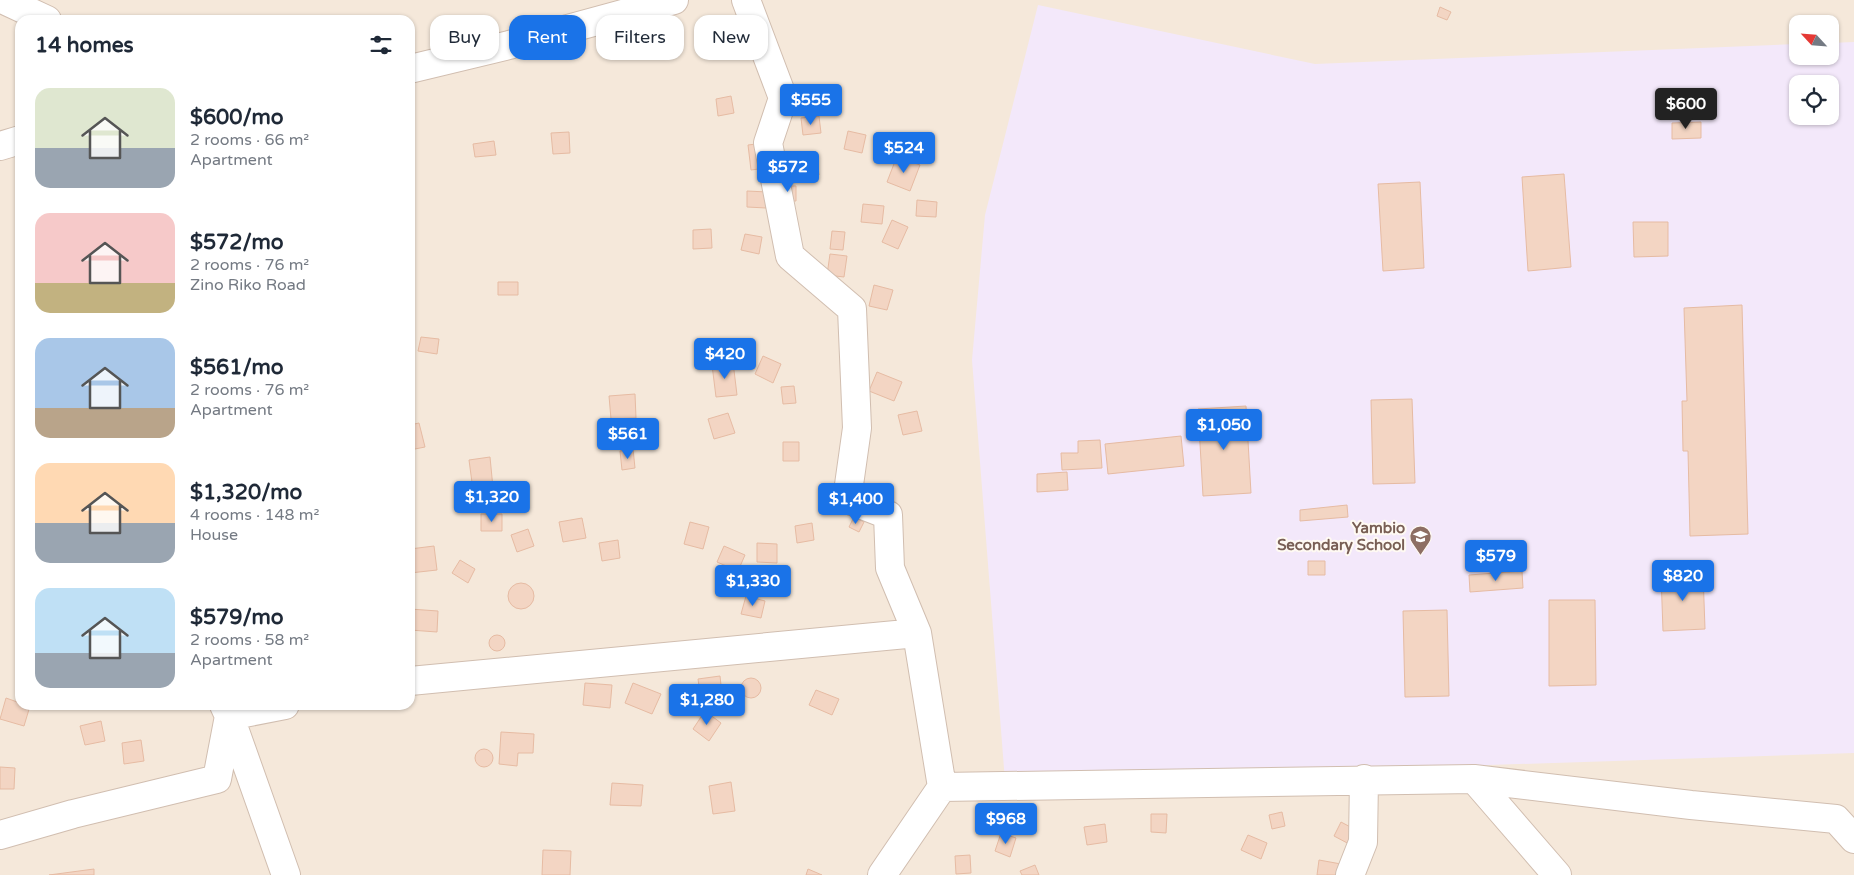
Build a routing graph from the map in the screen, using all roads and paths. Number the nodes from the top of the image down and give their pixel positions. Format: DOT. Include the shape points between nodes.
graph roads {
  1 [pos="4,0"];
  2 [pos="674,0"];
  3 [pos="746,0"];
  4 [pos="36,15"];
  5 [pos="415,68"];
  6 [pos="15,142"];
  7 [pos="0,146"];
  8 [pos="917,632"];
  9 [pos="415,681"];
  10 [pos="227,710"];
  11 [pos="1364,779"];
  12 [pos="1474,779"];
  13 [pos="942,787"];
  14 [pos="0,835"];
  15 [pos="1854,839"];
  16 [pos="286,875"];
  17 [pos="882,875"];
  18 [pos="1350,875"];
  19 [pos="1557,875"];
  1 -- 4 [label="street"];
  2 -- 5 [label="street"];
  3 -- 8 [label="street" via="782,98 768,143 790,256 852,309 857,428 847,499 888,515 890,568"];
  6 -- 7 [label="street"];
  8 -- 9 [label="street"];
  8 -- 13 [label="street"];
  10 -- 14 [label="street" via="217,779"];
  10 -- 16 [label="street"];
  11 -- 12 [label="street"];
  11 -- 13 [label="street"];
  11 -- 18 [label="street" via="1363,842"];
  12 -- 15 [label="street" via="1836,819"];
  12 -- 19 [label="street"];
  13 -- 17 [label="street"];
}
